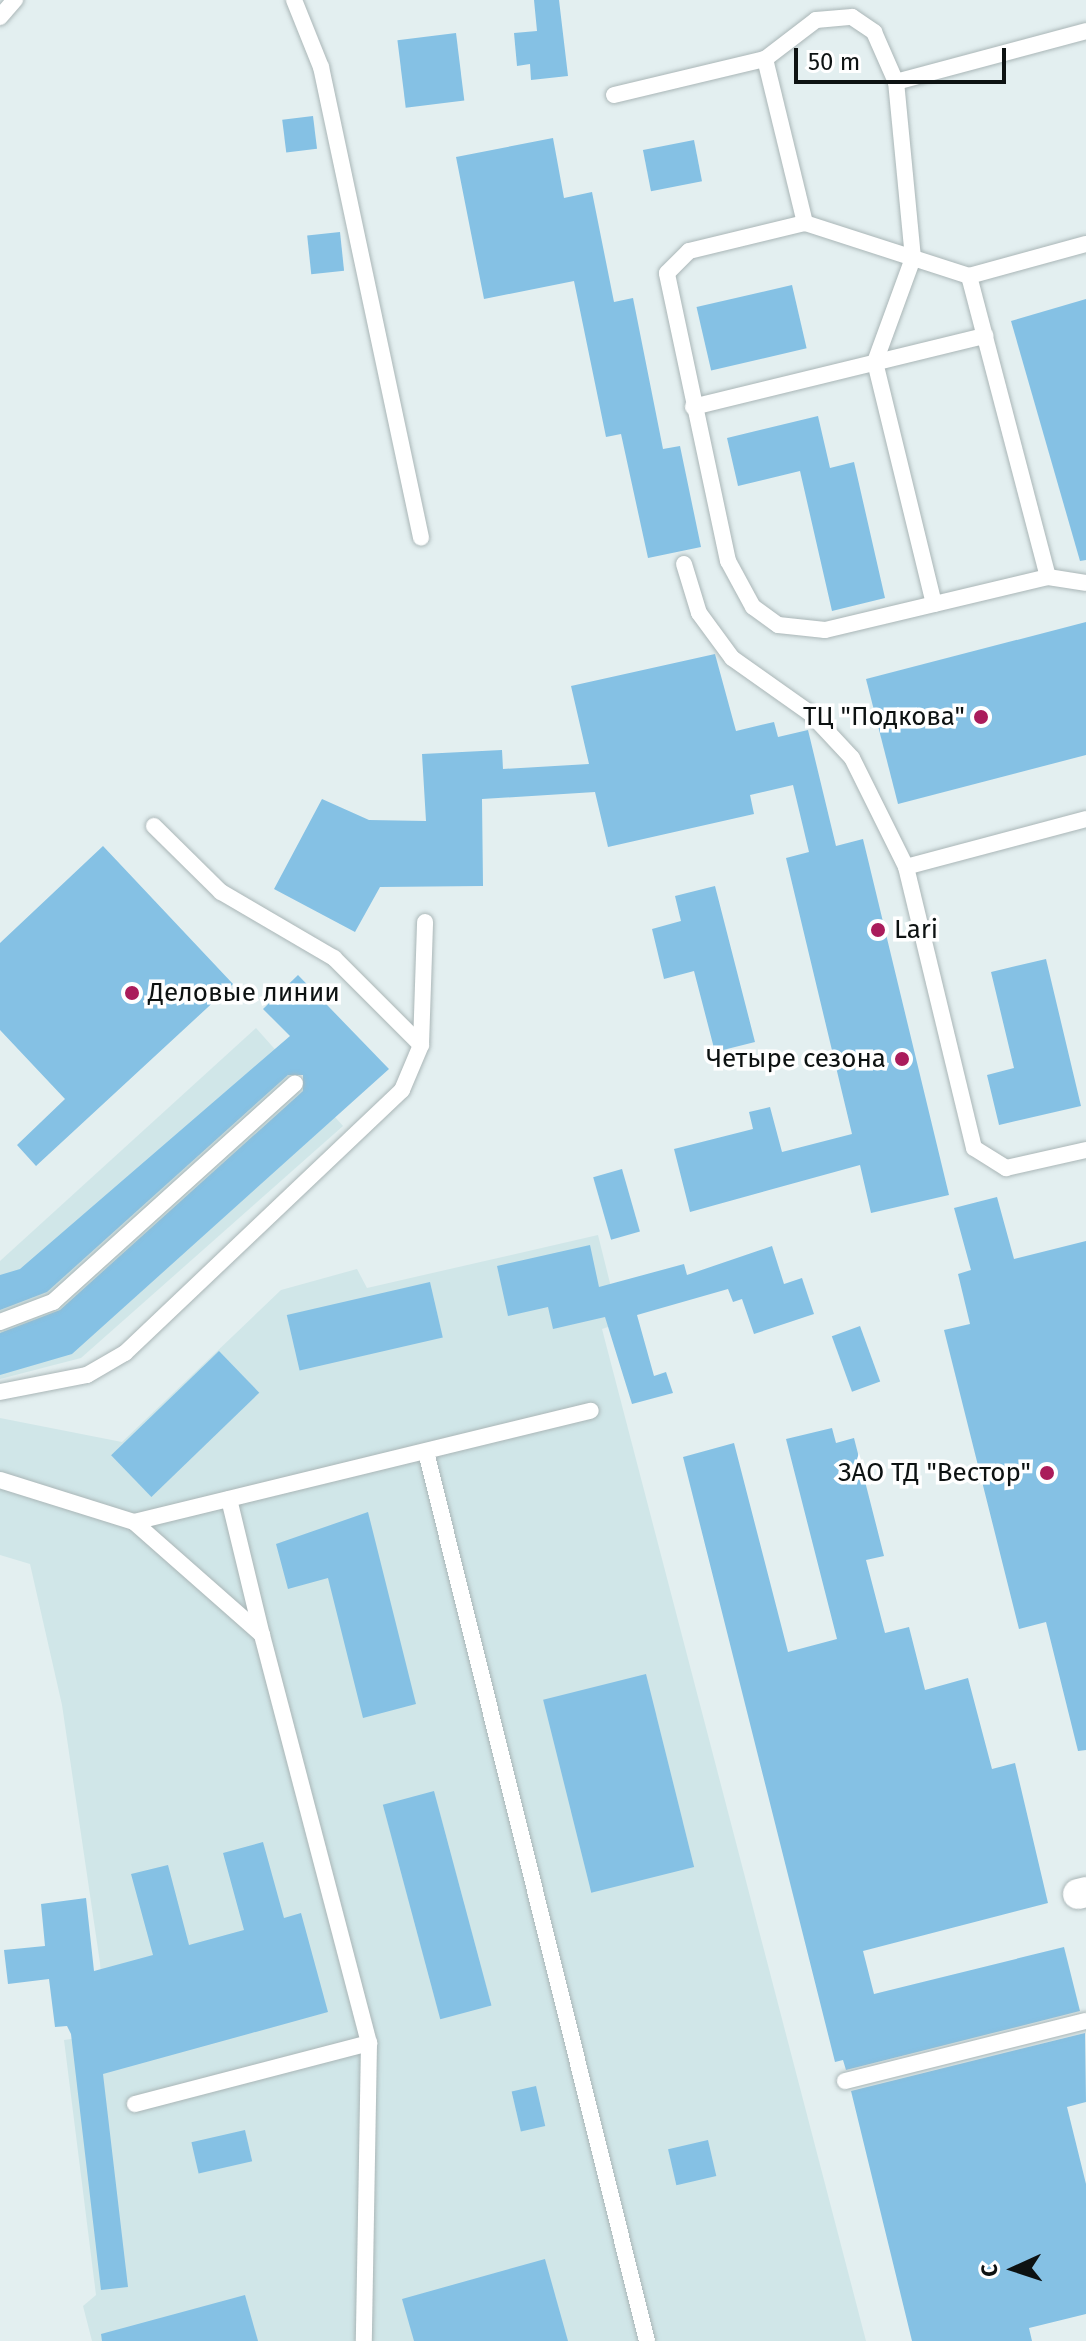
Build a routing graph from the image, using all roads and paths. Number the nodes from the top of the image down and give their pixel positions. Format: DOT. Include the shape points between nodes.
graph roads {
  1 [pos="15,0"];
  2 [pos="294,0"];
  3 [pos="0,17"];
  4 [pos="1086,31"];
  5 [pos="765,59"];
  6 [pos="896,82"];
  7 [pos="614,95"];
  8 [pos="805,223"];
  9 [pos="1086,244"];
  10 [pos="913,258"];
  11 [pos="969,276"];
  12 [pos="985,336"];
  13 [pos="875,362"];
  14 [pos="693,407"];
  15 [pos="421,537"];
  16 [pos="684,564"];
  17 [pos="1048,577"];
  18 [pos="1086,583"];
  19 [pos="934,604"];
  20 [pos="1086,819"];
  21 [pos="154,826"];
  22 [pos="906,867"];
  23 [pos="425,922"];
  24 [pos="421,1045"];
  25 [pos="295,1083"];
  26 [pos="1086,1150"];
  27 [pos="0,1322"];
  28 [pos="0,1392"];
  29 [pos="591,1411"];
  30 [pos="426,1452"];
  31 [pos="0,1480"];
  32 [pos="229,1499"];
  33 [pos="134,1522"];
  34 [pos="262,1635"];
  35 [pos="1086,2021"];
  36 [pos="369,2043"];
  37 [pos="845,2081"];
  38 [pos="135,2104"];
  39 [pos="364,2341"];
  40 [pos="647,2341"];
  1 -- 3 [label="lane"];
  2 -- 15 [label="lane" via="321,67"];
  4 -- 6 [label="lane"];
  5 -- 6 [label="lane" via="816,20 852,17 874,32"];
  5 -- 7 [label="lane"];
  5 -- 8 [label="lane"];
  6 -- 10 [label="lane"];
  8 -- 10 [label="lane"];
  8 -- 14 [label="lane" via="676,258 667,289"];
  9 -- 11 [label="lane"];
  10 -- 11 [label="lane"];
  10 -- 13 [label="lane"];
  11 -- 12 [label="lane"];
  12 -- 13 [label="lane"];
  12 -- 17 [label="lane"];
  13 -- 14 [label="lane"];
  13 -- 19 [label="lane"];
  14 -- 19 [label="lane" via="728,561 753,607 801,632"];
  16 -- 22 [label="lane" via="699,613 732,658 811,714 852,758"];
  17 -- 18 [label="lane"];
  17 -- 19 [label="lane"];
  20 -- 22 [label="lane"];
  21 -- 24 [label="lane" via="221,892 334,958"];
  22 -- 26 [label="lane" via="974,1148 1006,1168"];
  23 -- 24 [label="lane"];
  24 -- 28 [label="lane" via="402,1090 351,1145 125,1353 87,1375"];
  25 -- 27 [label="lane" via="53,1302"];
  29 -- 30 [label="lane"];
  30 -- 32 [label="lane"];
  30 -- 40 [label="lane"];
  31 -- 33 [label="lane"];
  32 -- 33 [label="lane"];
  32 -- 34 [label="lane"];
  33 -- 34 [label="lane"];
  34 -- 36 [label="lane"];
  35 -- 37 [label="lane"];
  36 -- 38 [label="lane"];
  36 -- 39 [label="lane"];
}
